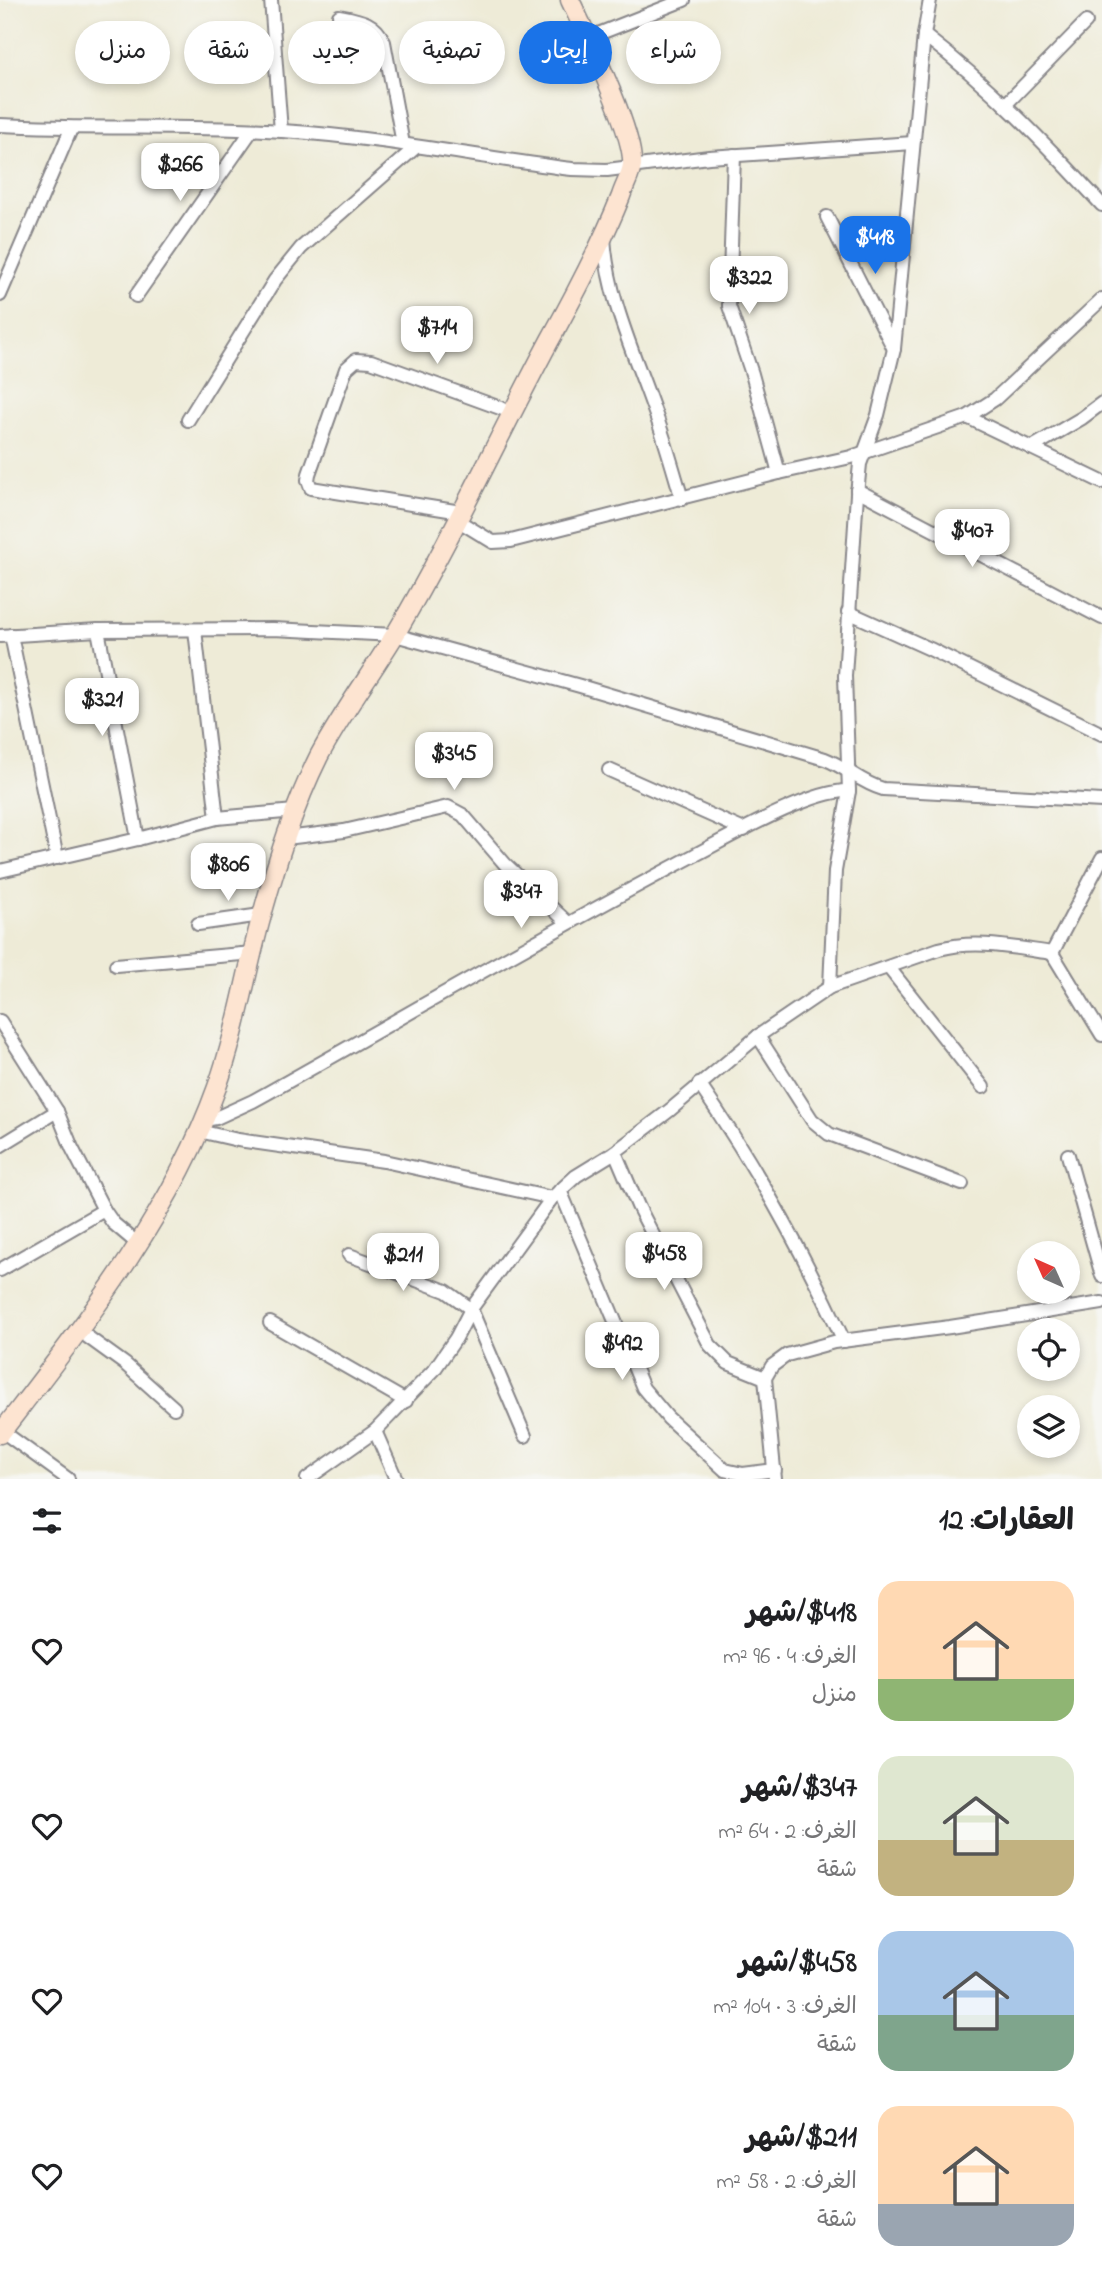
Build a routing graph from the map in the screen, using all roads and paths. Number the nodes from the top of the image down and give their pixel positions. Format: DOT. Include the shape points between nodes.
graph roads {
  1 [pos="271,0"];
  2 [pos="570,0"];
  3 [pos="684,0"];
  4 [pos="930,0"];
  5 [pos="340,16"];
  6 [pos="580,21"];
  7 [pos="1086,22"];
  8 [pos="612,28"];
  9 [pos="924,36"];
  10 [pos="607,84"];
  11 [pos="1006,104"];
  12 [pos="0,125"];
  13 [pos="71,129"];
  14 [pos="252,130"];
  15 [pos="281,131"];
  16 [pos="913,143"];
  17 [pos="410,146"];
  18 [pos="734,155"];
  19 [pos="632,166"];
  20 [pos="1102,205"];
  21 [pos="827,217"];
  22 [pos="604,234"];
  23 [pos="0,295"];
  24 [pos="136,296"];
  25 [pos="1102,299"];
  26 [pos="894,349"];
  27 [pos="1102,403"];
  28 [pos="514,413"];
  29 [pos="967,418"];
  30 [pos="188,419"];
  31 [pos="1031,448"];
  32 [pos="864,453"];
  33 [pos="779,473"];
  34 [pos="1102,482"];
  35 [pos="857,490"];
  36 [pos="682,499"];
  37 [pos="459,516"];
  38 [pos="848,612"];
  39 [pos="1102,618"];
  40 [pos="98,629"];
  41 [pos="195,630"];
  42 [pos="6,635"];
  43 [pos="395,635"];
  44 [pos="1102,734"];
  45 [pos="609,770"];
  46 [pos="849,774"];
  47 [pos="849,791"];
  48 [pos="1102,801"];
  49 [pos="295,811"];
  50 [pos="217,818"];
  51 [pos="744,830"];
  52 [pos="286,838"];
  53 [pos="138,839"];
  54 [pos="57,858"];
  55 [pos="1102,858"];
  56 [pos="0,870"];
  57 [pos="261,915"];
  58 [pos="568,923"];
  59 [pos="198,924"];
  60 [pos="253,953"];
  61 [pos="1052,953"];
  62 [pos="116,965"];
  63 [pos="889,968"];
  64 [pos="830,987"];
  65 [pos="0,1021"];
  66 [pos="1102,1035"];
  67 [pos="758,1036"];
  68 [pos="699,1084"];
  69 [pos="984,1087"];
  70 [pos="57,1111"];
  71 [pos="201,1126"];
  72 [pos="0,1146"];
  73 [pos="615,1152"];
  74 [pos="1068,1155"];
  75 [pos="961,1184"];
  76 [pos="556,1194"];
  77 [pos="104,1210"];
  78 [pos="138,1244"];
  79 [pos="349,1255"];
  80 [pos="0,1270"];
  81 [pos="1102,1276"];
  82 [pos="1102,1303"];
  83 [pos="471,1309"];
  84 [pos="270,1323"];
  85 [pos="78,1330"];
  86 [pos="844,1341"];
  87 [pos="765,1378"];
  88 [pos="406,1401"];
  89 [pos="174,1408"];
  90 [pos="375,1431"];
  91 [pos="1,1432"];
  92 [pos="525,1436"];
  93 [pos="775,1474"];
  94 [pos="68,1479"];
  95 [pos="307,1479"];
  96 [pos="396,1479"];
  1 -- 15 [label="street"];
  2 -- 6 [label="street"];
  3 -- 8 [label="street"];
  4 -- 9 [label="street"];
  5 -- 17 [label="street" via="369,23 381,34"];
  7 -- 11 [label="street"];
  9 -- 11 [label="street"];
  9 -- 16 [label="street"];
  10 -- 19 [label="street" via="623,124"];
  11 -- 20 [label="street"];
  12 -- 13 [label="street"];
  13 -- 14 [label="street"];
  13 -- 23 [label="street"];
  14 -- 15 [label="street"];
  14 -- 24 [label="street"];
  15 -- 17 [label="street"];
  16 -- 18 [label="street"];
  16 -- 26 [label="street"];
  17 -- 19 [label="street" via="572,169"];
  17 -- 30 [label="street" via="288,262"];
  18 -- 19 [label="street"];
  18 -- 33 [label="street" via="729,306"];
  19 -- 22 [label="street"];
  21 -- 26 [label="street"];
  22 -- 28 [label="street"];
  22 -- 36 [label="street" via="612,295"];
  25 -- 29 [label="street" via="995,399"];
  26 -- 32 [label="street"];
  27 -- 31 [label="street"];
  28 -- 37 [label="street"];
  28 -- 37 [label="street" via="372,361 356,360 346,369 309,474 311,488"];
  29 -- 31 [label="street"];
  29 -- 32 [label="street"];
  31 -- 34 [label="street"];
  32 -- 33 [label="street"];
  32 -- 35 [label="street"];
  33 -- 36 [label="street"];
  35 -- 38 [label="street"];
  35 -- 39 [label="street"];
  36 -- 37 [label="street" via="501,543 487,539"];
  37 -- 43 [label="street"];
  38 -- 44 [label="street"];
  38 -- 46 [label="street"];
  40 -- 41 [label="street"];
  40 -- 42 [label="street"];
  40 -- 53 [label="street"];
  41 -- 43 [label="street"];
  41 -- 50 [label="street"];
  42 -- 54 [label="street"];
  43 -- 46 [label="street" via="825,759"];
  43 -- 49 [label="street" via="320,756"];
  45 -- 51 [label="street"];
  46 -- 47 [label="street"];
  46 -- 48 [label="street" via="883,789"];
  47 -- 51 [label="street" via="828,793"];
  47 -- 64 [label="street" via="835,872"];
  49 -- 50 [label="street"];
  49 -- 52 [label="street"];
  50 -- 53 [label="street"];
  51 -- 58 [label="street"];
  52 -- 57 [label="street"];
  52 -- 58 [label="street" via="344,831 448,807 463,815 505,864"];
  53 -- 54 [label="street"];
  54 -- 56 [label="street"];
  55 -- 61 [label="street"];
  57 -- 59 [label="street"];
  57 -- 60 [label="street"];
  58 -- 71 [label="street"];
  60 -- 62 [label="street"];
  60 -- 71 [label="street" via="225,1059"];
  61 -- 63 [label="street" via="955,944"];
  61 -- 66 [label="street"];
  63 -- 64 [label="street"];
  63 -- 69 [label="street"];
  64 -- 67 [label="street"];
  65 -- 70 [label="street"];
  67 -- 68 [label="street"];
  67 -- 75 [label="street" via="812,1120 829,1134"];
  68 -- 73 [label="street"];
  68 -- 86 [label="street" via="754,1169"];
  70 -- 72 [label="street"];
  70 -- 77 [label="street"];
  71 -- 76 [label="street" via="238,1140 384,1161"];
  71 -- 78 [label="street"];
  73 -- 76 [label="street"];
  73 -- 87 [label="street" via="710,1345 728,1363"];
  74 -- 81 [label="street"];
  76 -- 83 [label="street"];
  76 -- 93 [label="street" via="643,1388 668,1418 725,1470"];
  77 -- 78 [label="street"];
  77 -- 80 [label="street"];
  78 -- 85 [label="street"];
  79 -- 83 [label="street" via="446,1291"];
  82 -- 86 [label="street"];
  83 -- 88 [label="street" via="434,1370"];
  83 -- 92 [label="street"];
  84 -- 88 [label="street"];
  85 -- 89 [label="street"];
  85 -- 91 [label="street"];
  86 -- 87 [label="street" via="787,1354"];
  87 -- 93 [label="street"];
  88 -- 90 [label="street"];
  90 -- 95 [label="street"];
  90 -- 96 [label="street"];
  91 -- 94 [label="street"];
}
